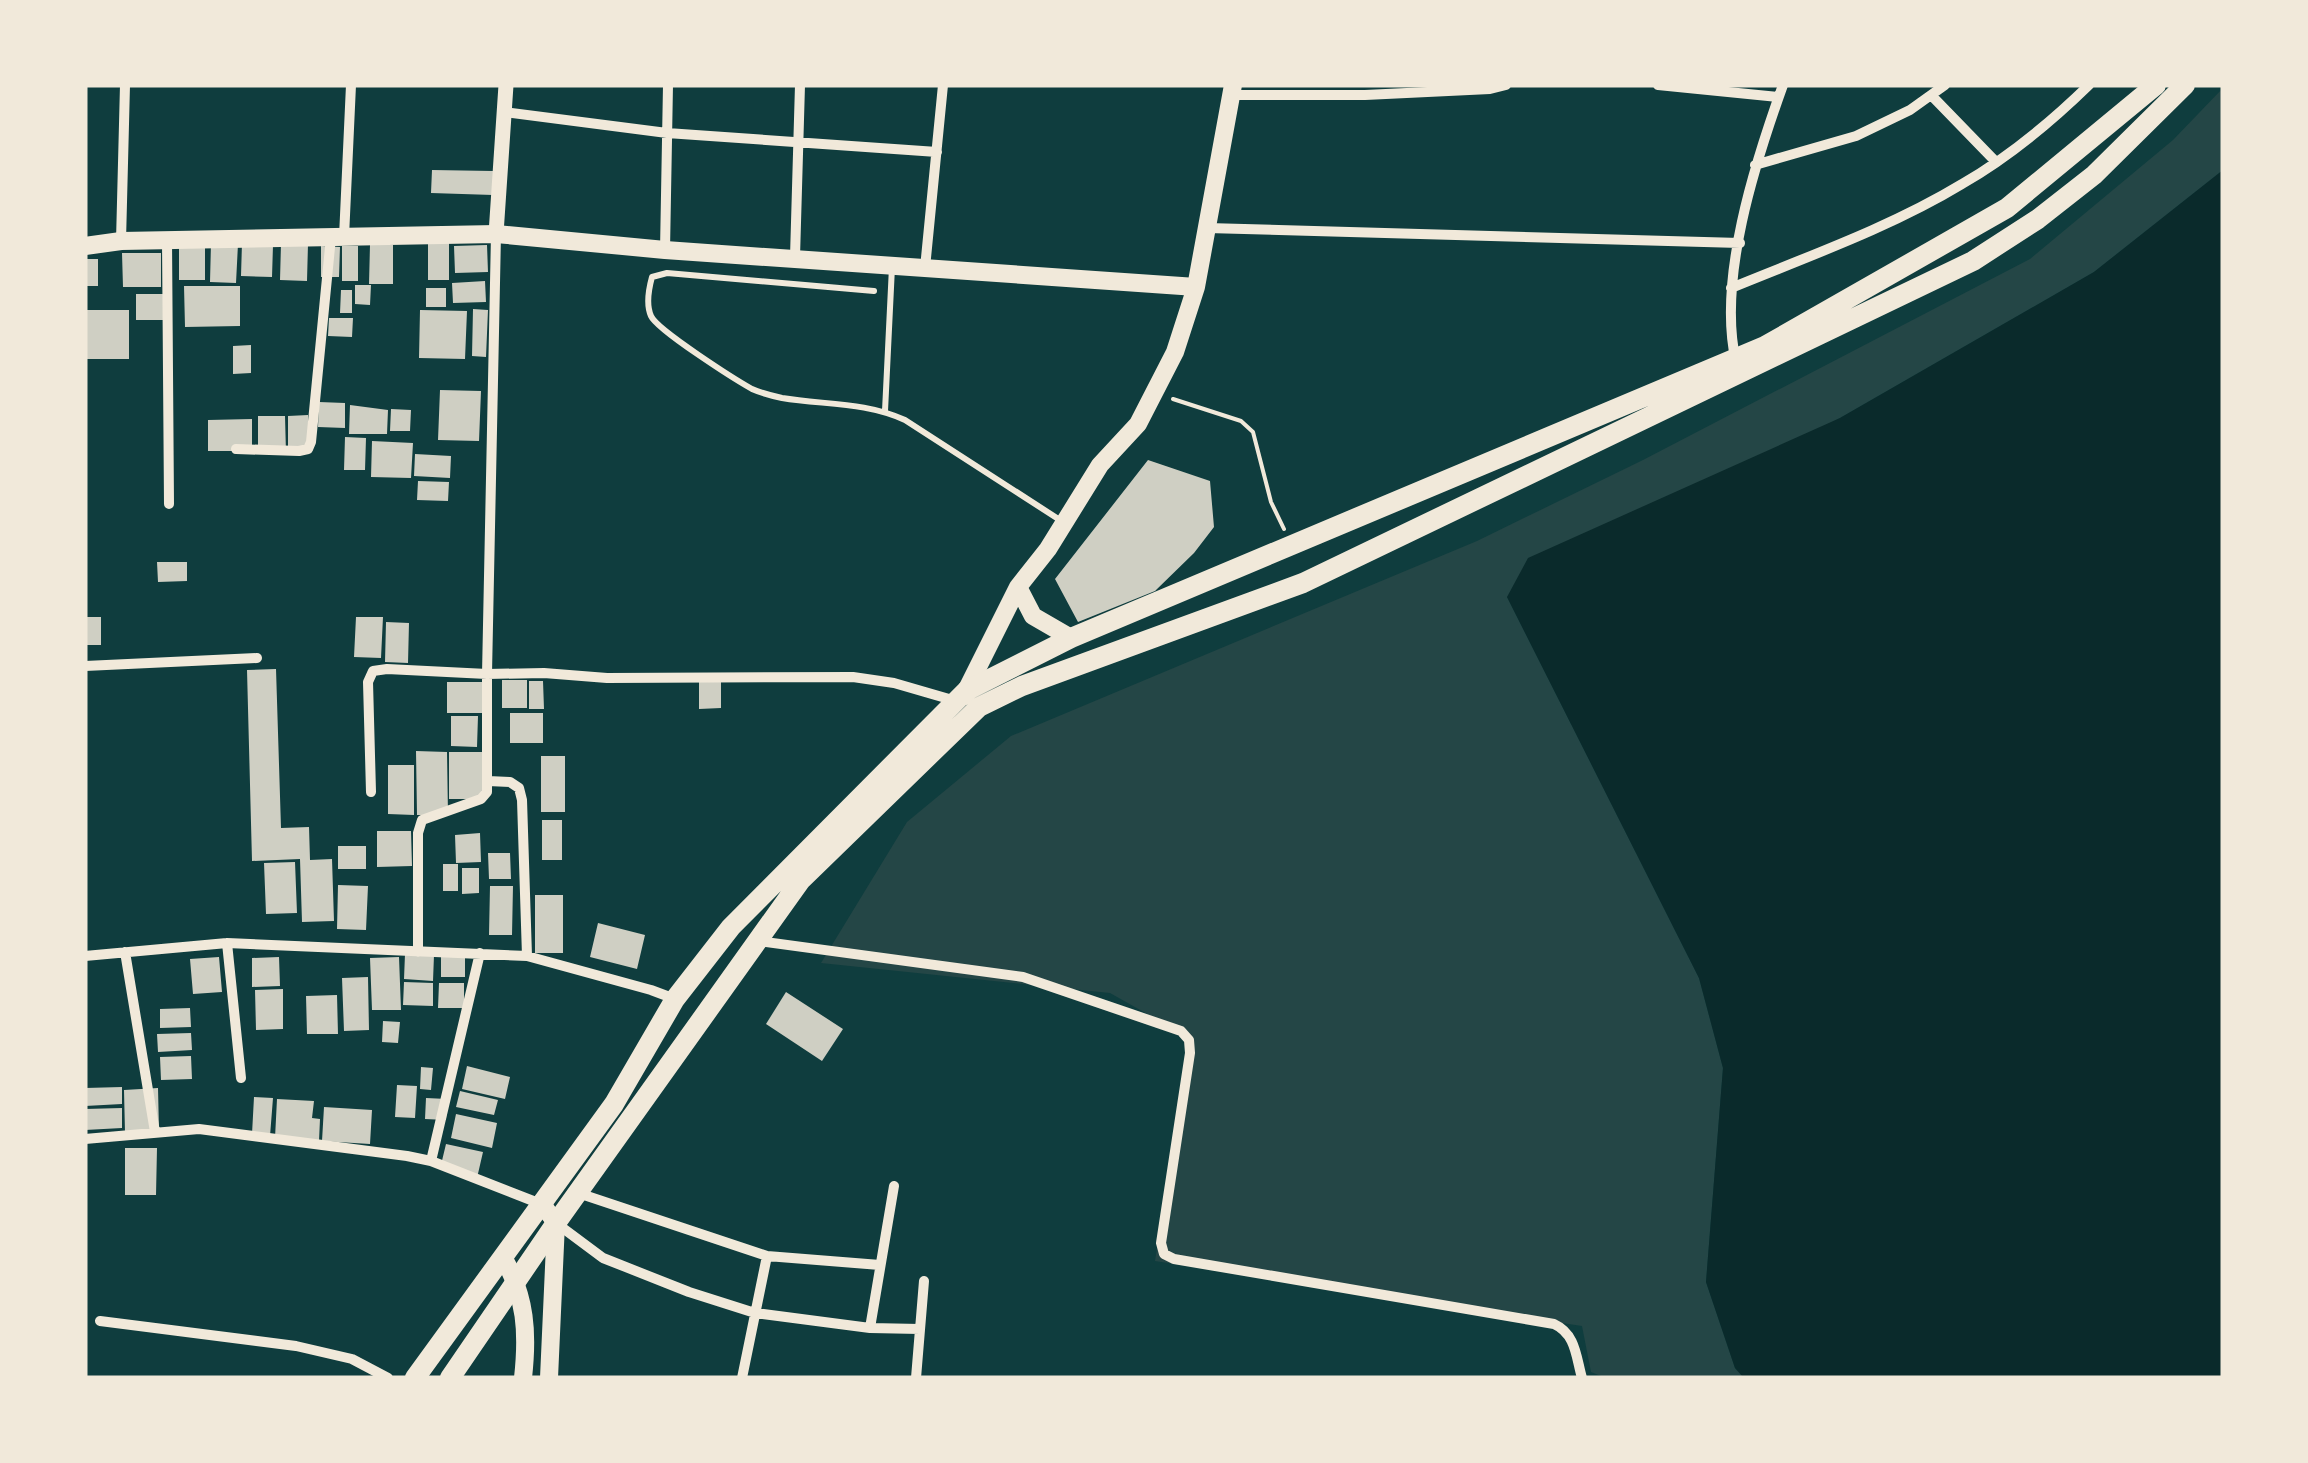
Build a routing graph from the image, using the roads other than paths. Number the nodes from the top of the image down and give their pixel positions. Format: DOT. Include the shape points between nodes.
graph roads {
  1 [pos="125,85"];
  2 [pos="349,85"];
  3 [pos="506,85"];
  4 [pos="668,85"];
  5 [pos="800,85"];
  6 [pos="944,85"];
  7 [pos="1506,85"];
  8 [pos="1658,85"];
  9 [pos="1783,85"];
  10 [pos="1945,85"];
  11 [pos="2089,85"];
  12 [pos="2156,85"];
  13 [pos="2184,85"];
  14 [pos="1232,90"];
  15 [pos="1931,95"];
  16 [pos="1778,97"];
  17 [pos="504,112"];
  18 [pos="667,133"];
  19 [pos="798,142"];
  20 [pos="937,152"];
  21 [pos="1996,162"];
  22 [pos="1755,164"];
  23 [pos="1207,228"];
  24 [pos="496,234"];
  25 [pos="337,237"];
  26 [pos="168,240"];
  27 [pos="121,241"];
  28 [pos="1740,243"];
  29 [pos="85,246"];
  30 [pos="665,250"];
  31 [pos="795,258"];
  32 [pos="892,266"];
  33 [pos="925,268"];
  34 [pos="1196,287"];
  35 [pos="1732,288"];
  36 [pos="874,291"];
  37 [pos="1738,366"];
  38 [pos="886,411"];
  39 [pos="236,449"];
  40 [pos="169,504"];
  41 [pos="1063,522"];
  42 [pos="1018,587"];
  43 [pos="1071,638"];
  44 [pos="257,658"];
  45 [pos="85,666"];
  46 [pos="487,674"];
  47 [pos="963,704"];
  48 [pos="488,781"];
  49 [pos="372,792"];
  50 [pos="758,941"];
  51 [pos="227,943"];
  52 [pos="125,952"];
  53 [pos="418,952"];
  54 [pos="480,953"];
  55 [pos="85,956"];
  56 [pos="527,956"];
  57 [pos="675,1000"];
  58 [pos="241,1078"];
  59 [pos="155,1132"];
  60 [pos="85,1139"];
  61 [pos="431,1161"];
  62 [pos="894,1186"];
  63 [pos="577,1193"];
  64 [pos="542,1204"];
  65 [pos="556,1222"];
  66 [pos="767,1256"];
  67 [pos="503,1257"];
  68 [pos="880,1265"];
  69 [pos="516,1280"];
  70 [pos="924,1281"];
  71 [pos="755,1312"];
  72 [pos="100,1321"];
  73 [pos="870,1328"];
  74 [pos="920,1329"];
  75 [pos="388,1378"];
  76 [pos="415,1378"];
  77 [pos="450,1378"];
  78 [pos="523,1378"];
  79 [pos="549,1378"];
  80 [pos="742,1378"];
  81 [pos="916,1378"];
  82 [pos="1582,1378"];
  1 -- 27 [label="street"];
  2 -- 25 [label="street"];
  3 -- 17 [label="street"];
  4 -- 18 [label="street"];
  5 -- 19 [label="street"];
  6 -- 20 [label="street"];
  7 -- 14 [label="street" via="1365,95"];
  8 -- 16 [label="street"];
  9 -- 16 [label="street"];
  10 -- 15 [label="street"];
  11 -- 21 [label="street"];
  12 -- 37 [label="main road" via="2007,208"];
  13 -- 37 [label="main road" via="2094,175 1973,261"];
  14 -- 23 [label="main road"];
  15 -- 21 [label="street"];
  15 -- 22 [label="street" via="1856,136"];
  16 -- 22 [label="street"];
  17 -- 18 [label="street"];
  17 -- 24 [label="street"];
  18 -- 19 [label="street"];
  18 -- 30 [label="street"];
  19 -- 20 [label="street"];
  19 -- 31 [label="street"];
  20 -- 33 [label="street"];
  21 -- 35 [label="street" via="1899,218"];
  22 -- 28 [label="street"];
  23 -- 28 [label="street"];
  23 -- 34 [label="main road"];
  24 -- 25 [label="main road"];
  24 -- 30 [label="main road"];
  24 -- 46 [label="street"];
  25 -- 26 [label="main road"];
  25 -- 39 [label="street" via="308,449"];
  26 -- 27 [label="main road"];
  26 -- 40 [label="street"];
  27 -- 29 [label="main road"];
  28 -- 35 [label="street"];
  30 -- 31 [label="main road"];
  31 -- 32 [label="main road"];
  32 -- 33 [label="main road"];
  32 -- 38 [label="lane"];
  33 -- 34 [label="main road"];
  34 -- 41 [label="main road" via="1175,352 1138,424 1100,465"];
  35 -- 37 [label="street"];
  36 -- 38 [label="lane" via="668,273 652,278 648,292 651,317 672,338 754,390"];
  37 -- 43 [label="main road"];
  37 -- 47 [label="main road" via="1303,584 1022,686 980,708"];
  38 -- 41 [label="lane"];
  41 -- 42 [label="main road"];
  42 -- 43 [label="main road" via="1033,616"];
  42 -- 47 [label="main road"];
  43 -- 47 [label="main road"];
  44 -- 45 [label="street"];
  46 -- 47 [label="street" via="852,677"];
  46 -- 48 [label="street"];
  46 -- 49 [label="street" via="373,672"];
  47 -- 50 [label="main road" via="802,880"];
  47 -- 57 [label="main road" via="731,927"];
  48 -- 53 [label="street" via="481,799 422,820"];
  48 -- 56 [label="street" via="510,782 522,800"];
  50 -- 63 [label="main road"];
  50 -- 82 [label="street" via="1023,977 1181,1032 1190,1053 1164,1254 1554,1324 1572,1341"];
  51 -- 52 [label="street"];
  51 -- 53 [label="street"];
  51 -- 58 [label="street"];
  52 -- 55 [label="street"];
  52 -- 59 [label="street"];
  53 -- 54 [label="street"];
  54 -- 56 [label="street"];
  54 -- 61 [label="street"];
  56 -- 57 [label="street"];
  57 -- 64 [label="main road" via="614,1104"];
  59 -- 60 [label="street"];
  59 -- 61 [label="street" via="243,1132"];
  61 -- 64 [label="street"];
  62 -- 68 [label="street"];
  63 -- 65 [label="main road"];
  63 -- 66 [label="street"];
  64 -- 65 [label="main road"];
  64 -- 67 [label="main road"];
  65 -- 69 [label="main road"];
  65 -- 71 [label="street" via="603,1258"];
  65 -- 79 [label="main road"];
  66 -- 68 [label="street"];
  66 -- 71 [label="street"];
  67 -- 69 [label="main road"];
  67 -- 76 [label="main road"];
  68 -- 73 [label="street"];
  69 -- 77 [label="main road"];
  69 -- 78 [label="main road" via="527,1337"];
  70 -- 74 [label="street"];
  71 -- 73 [label="street"];
  71 -- 80 [label="street"];
  72 -- 75 [label="street" via="296,1346 352,1359"];
  73 -- 74 [label="street"];
  74 -- 81 [label="street"];
}
